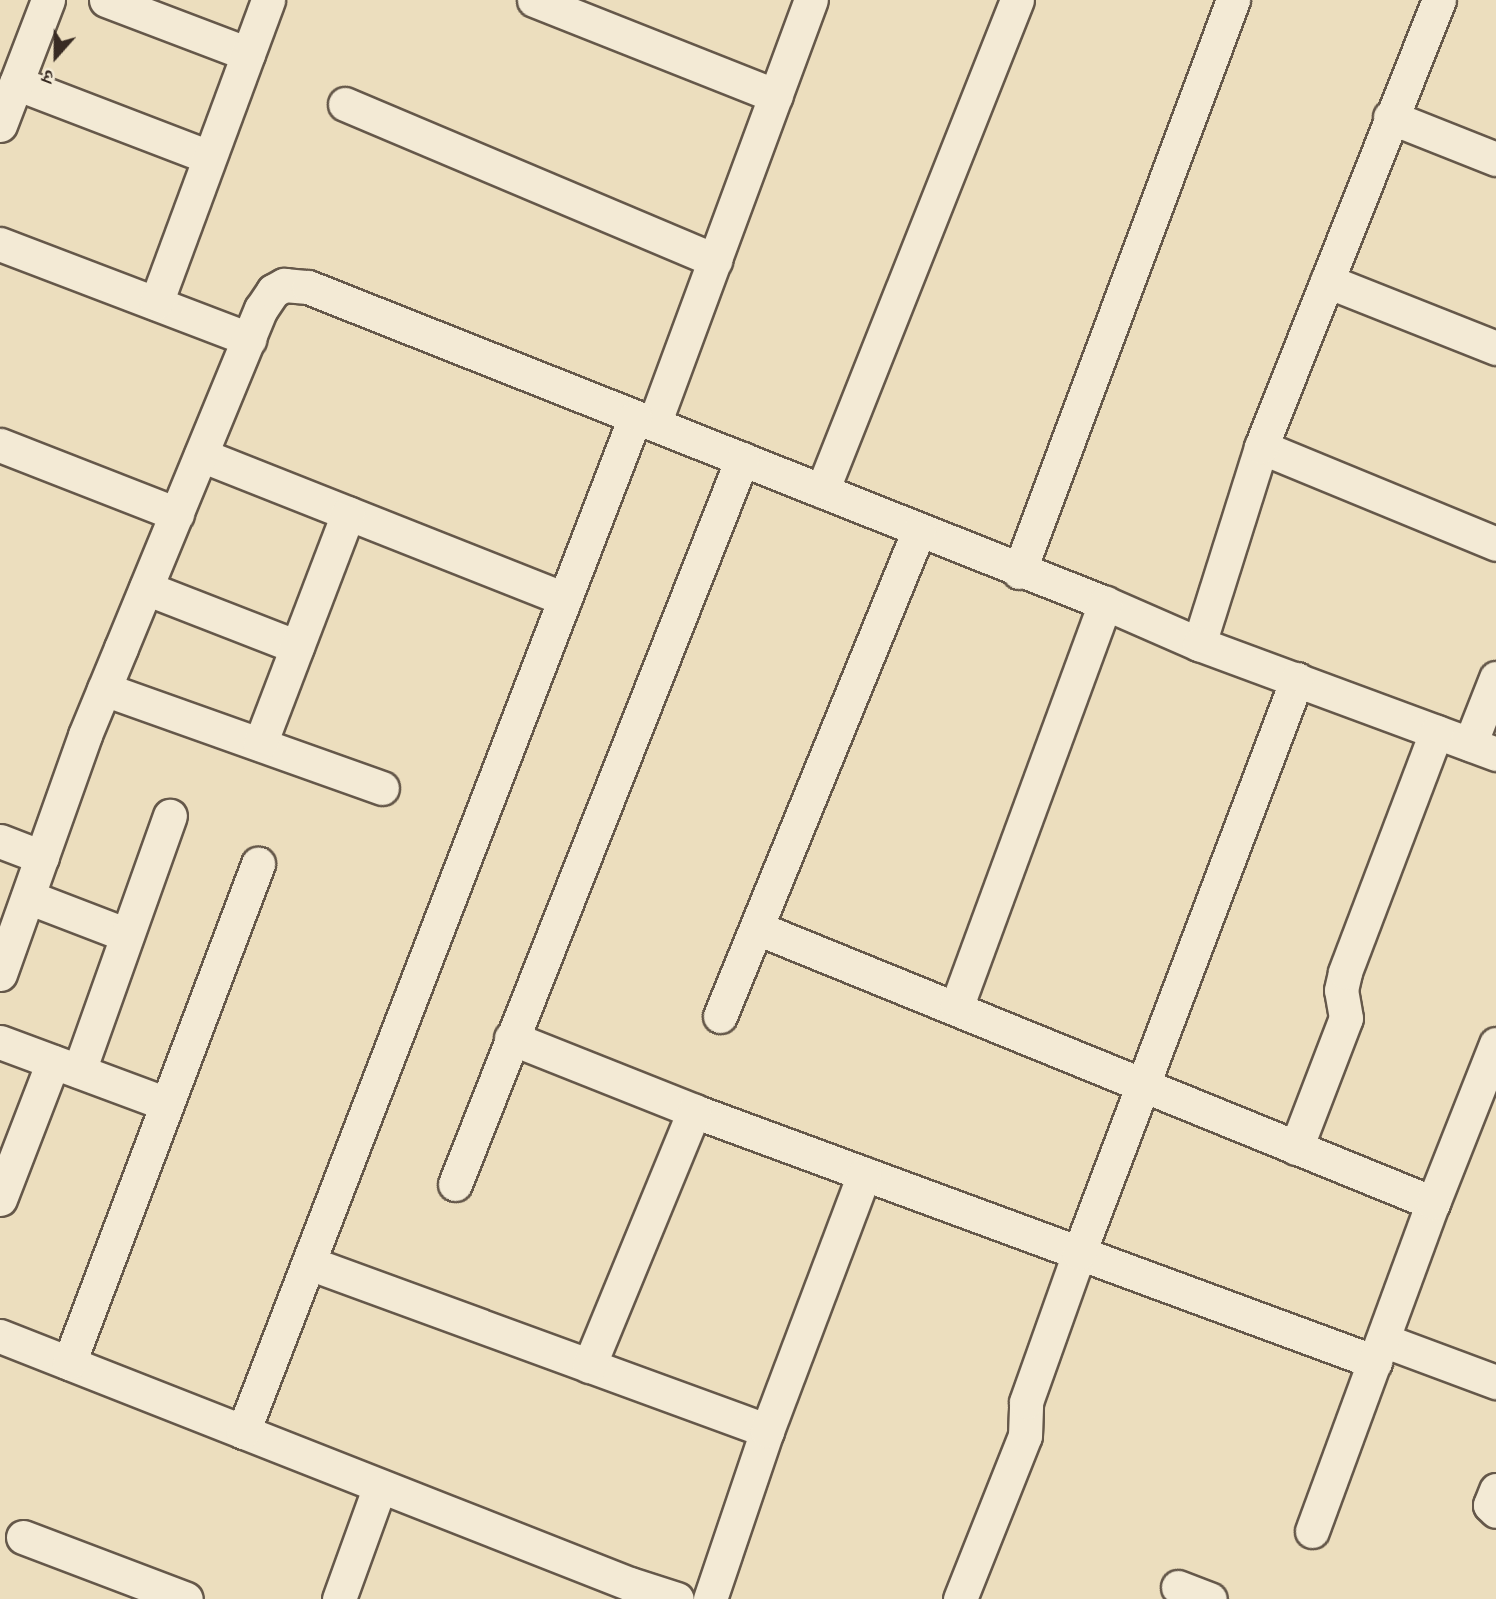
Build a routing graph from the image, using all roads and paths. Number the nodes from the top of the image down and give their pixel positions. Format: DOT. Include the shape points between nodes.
graph roads {
  1 [pos="48,0"];
  2 [pos="106,0"];
  3 [pos="268,0"];
  4 [pos="534,0"];
  5 [pos="811,0"];
  6 [pos="1017,0"];
  7 [pos="1233,0"];
  8 [pos="1439,0"];
  9 [pos="600,12"];
  10 [pos="248,54"];
  11 [pos="16,83"];
  12 [pos="776,96"];
  13 [pos="345,104"];
  14 [pos="1390,117"];
  15 [pos="0,125"];
  16 [pos="209,158"];
  17 [pos="1496,159"];
  18 [pos="0,244"];
  19 [pos="715,260"];
  20 [pos="1327,281"];
  21 [pos="156,303"];
  22 [pos="249,339"];
  23 [pos="1496,348"];
  24 [pos="644,420"];
  25 [pos="0,445"];
  26 [pos="1261,447"];
  27 [pos="201,455"];
  28 [pos="742,459"];
  29 [pos="822,491"];
  30 [pos="348,513"];
  31 [pos="177,514"];
  32 [pos="919,530"];
  33 [pos="1496,544"];
  34 [pos="1019,572"];
  35 [pos="146,589"];
  36 [pos="565,599"];
  37 [pos="1105,603"];
  38 [pos="1199,644"];
  39 [pos="297,647"];
  40 [pos="1496,678"];
  41 [pos="1297,679"];
  42 [pos="104,689"];
  43 [pos="1436,732"];
  44 [pos="260,744"];
  45 [pos="1483,749"];
  46 [pos="382,788"];
  47 [pos="170,816"];
  48 [pos="0,841"];
  49 [pos="42,857"];
  50 [pos="258,864"];
  51 [pos="28,897"];
  52 [pos="757,928"];
  53 [pos="127,935"];
  54 [pos="0,974"];
  55 [pos="956,1008"];
  56 [pos="720,1016"];
  57 [pos="511,1038"];
  58 [pos="0,1042"];
  59 [pos="1496,1044"];
  60 [pos="66,1066"];
  61 [pos="1144,1088"];
  62 [pos="167,1104"];
  63 [pos="694,1111"];
  64 [pos="1296,1148"];
  65 [pos="864,1174"];
  66 [pos="455,1184"];
  67 [pos="0,1199"];
  68 [pos="1433,1203"];
  69 [pos="1079,1253"];
  70 [pos="309,1263"];
  71 [pos="3,1348"];
  72 [pos="1379,1352"];
  73 [pos="69,1363"];
  74 [pos="589,1366"];
  75 [pos="1496,1382"];
  76 [pos="243,1432"];
  77 [pos="767,1432"];
  78 [pos="380,1486"];
  79 [pos="1496,1490"];
  80 [pos="1496,1511"];
  81 [pos="1312,1531"];
  82 [pos="23,1537"];
  83 [pos="1178,1587"];
  84 [pos="186,1599"];
  85 [pos="339,1599"];
  86 [pos="677,1599"];
  87 [pos="710,1599"];
  88 [pos="960,1599"];
  89 [pos="1210,1599"];
  1 -- 11 [label="street"];
  2 -- 10 [label="street"];
  3 -- 10 [label="street"];
  4 -- 9 [label="street"];
  5 -- 12 [label="street"];
  6 -- 29 [label="street"];
  7 -- 34 [label="street"];
  8 -- 14 [label="street"];
  9 -- 12 [label="street"];
  10 -- 16 [label="street"];
  11 -- 15 [label="street"];
  11 -- 16 [label="street"];
  12 -- 19 [label="street"];
  13 -- 19 [label="street"];
  14 -- 17 [label="street"];
  14 -- 20 [label="street"];
  16 -- 21 [label="street"];
  18 -- 21 [label="street"];
  19 -- 24 [label="street"];
  20 -- 23 [label="street"];
  20 -- 26 [label="street"];
  21 -- 22 [label="street"];
  22 -- 24 [label="street" via="273,291 284,285 308,287"];
  22 -- 27 [label="street"];
  24 -- 28 [label="street"];
  24 -- 36 [label="street"];
  25 -- 31 [label="street"];
  26 -- 33 [label="street"];
  26 -- 38 [label="street"];
  27 -- 30 [label="street"];
  27 -- 31 [label="street"];
  28 -- 29 [label="street"];
  28 -- 57 [label="street"];
  29 -- 32 [label="street"];
  30 -- 36 [label="street"];
  30 -- 39 [label="street"];
  31 -- 35 [label="street"];
  32 -- 34 [label="street"];
  32 -- 52 [label="street"];
  34 -- 37 [label="street"];
  35 -- 39 [label="street"];
  35 -- 42 [label="street"];
  36 -- 70 [label="street"];
  37 -- 38 [label="street"];
  37 -- 55 [label="street"];
  38 -- 41 [label="street"];
  39 -- 44 [label="street"];
  40 -- 45 [label="street"];
  41 -- 43 [label="street"];
  41 -- 61 [label="street"];
  42 -- 44 [label="street"];
  42 -- 49 [label="street"];
  43 -- 45 [label="street"];
  43 -- 64 [label="street" via="1345,972 1341,990 1346,1018"];
  44 -- 46 [label="street"];
  47 -- 53 [label="street"];
  48 -- 49 [label="street"];
  49 -- 51 [label="street"];
  50 -- 62 [label="street"];
  51 -- 53 [label="street"];
  51 -- 54 [label="street"];
  52 -- 55 [label="street"];
  52 -- 56 [label="street"];
  53 -- 60 [label="street"];
  55 -- 61 [label="street"];
  57 -- 63 [label="street"];
  57 -- 66 [label="street"];
  58 -- 60 [label="street"];
  59 -- 68 [label="street"];
  60 -- 62 [label="street"];
  60 -- 67 [label="street"];
  61 -- 64 [label="street"];
  61 -- 69 [label="street"];
  62 -- 73 [label="street"];
  63 -- 65 [label="street"];
  63 -- 74 [label="street"];
  64 -- 68 [label="street"];
  65 -- 69 [label="street"];
  65 -- 77 [label="street"];
  68 -- 72 [label="street"];
  69 -- 72 [label="street"];
  69 -- 88 [label="street" via="1026,1402 1025,1436"];
  70 -- 74 [label="street"];
  70 -- 76 [label="street"];
  71 -- 73 [label="street"];
  72 -- 75 [label="street"];
  72 -- 81 [label="street"];
  73 -- 76 [label="street"];
  74 -- 77 [label="street"];
  76 -- 78 [label="street"];
  77 -- 87 [label="street"];
  78 -- 85 [label="street"];
  78 -- 86 [label="street"];
  79 -- 80 [label="street" via="1490,1505"];
  82 -- 84 [label="street"];
  83 -- 89 [label="street"];
}
